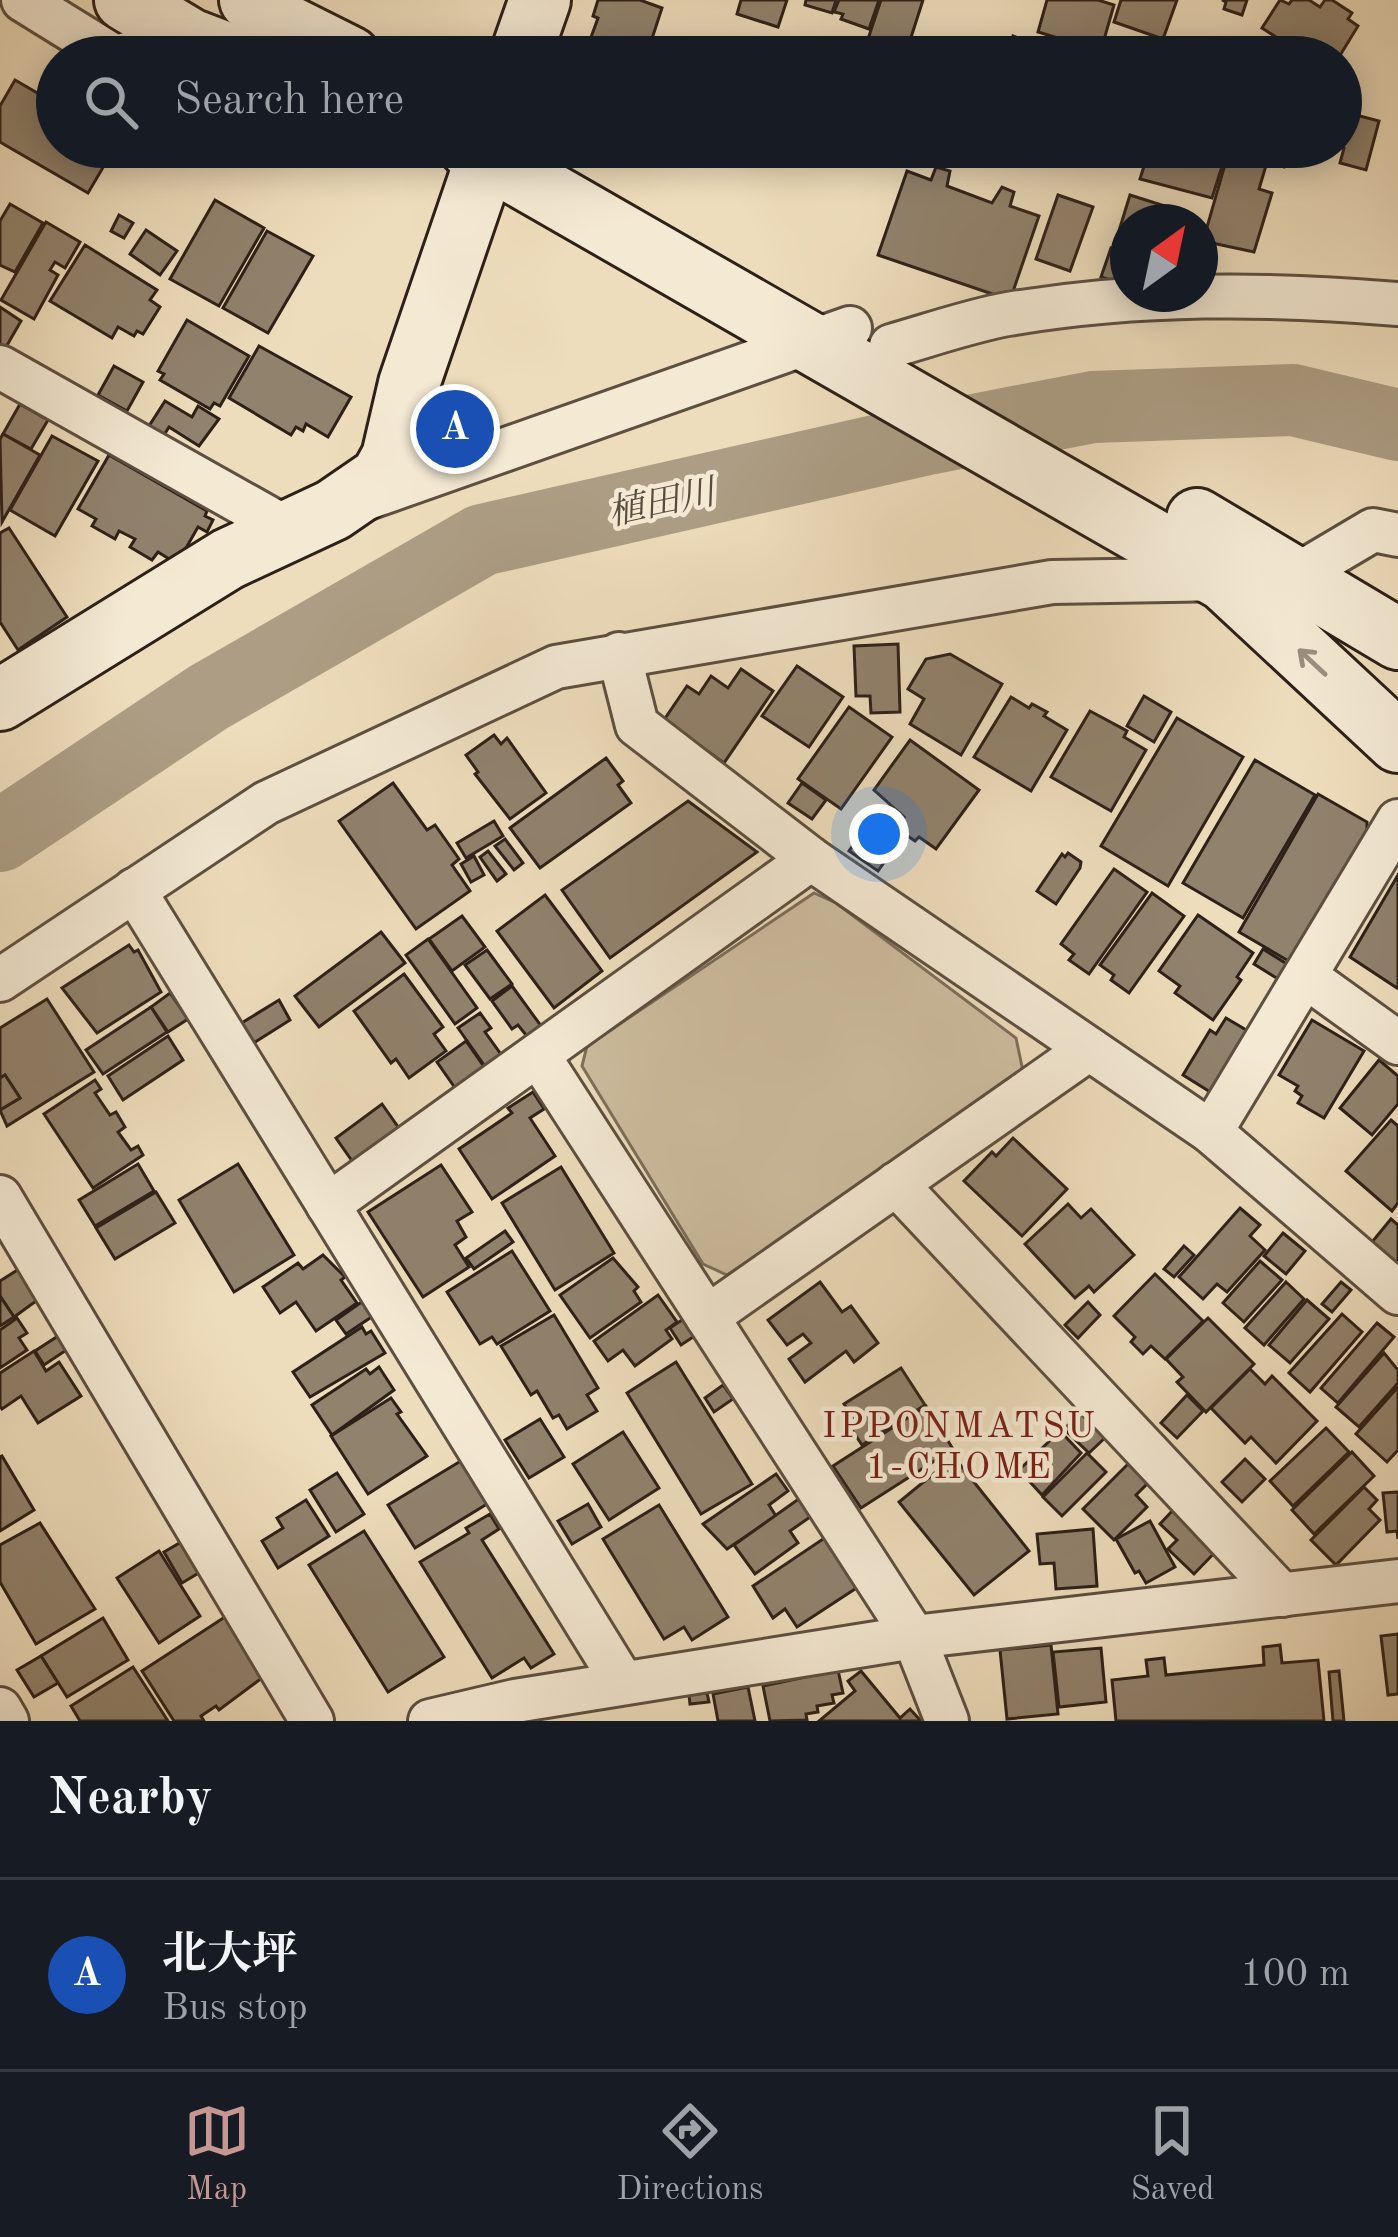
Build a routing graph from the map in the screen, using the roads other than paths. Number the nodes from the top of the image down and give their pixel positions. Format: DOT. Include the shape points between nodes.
graph roads {
  1 [pos="23,0"];
  2 [pos="125,0"];
  3 [pos="250,0"];
  4 [pos="540,0"];
  5 [pos="81,36"];
  6 [pos="191,36"];
  7 [pos="307,36"];
  8 [pos="527,36"];
  9 [pos="488,168"];
  10 [pos="528,168"];
  11 [pos="1398,304"];
  12 [pos="872,353"];
  13 [pos="0,367"];
  14 [pos="310,519"];
  15 [pos="1398,535"];
  16 [pos="1292,578"];
  17 [pos="1225,581"];
  18 [pos="1398,640"];
  19 [pos="619,654"];
  20 [pos="0,700"];
  21 [pos="1398,742"];
  22 [pos="1398,821"];
  23 [pos="812,860"];
  24 [pos="134,890"];
  25 [pos="1305,976"];
  26 [pos="0,980"];
  27 [pos="1398,1043"];
  28 [pos="1089,1049"];
  29 [pos="538,1055"];
  30 [pos="1210,1132"];
  31 [pos="896,1184"];
  32 [pos="0,1197"];
  33 [pos="328,1205"];
  34 [pos="1398,1293"];
  35 [pos="707,1317"];
  36 [pos="1398,1582"];
  37 [pos="1282,1595"];
  38 [pos="914,1637"];
  39 [pos="623,1683"];
  40 [pos="0,1709"];
  41 [pos="7,1721"];
  42 [pos="312,1721"];
  43 [pos="430,1721"];
  44 [pos="947,1721"];
  1 -- 5 [label="street"];
  2 -- 6 [label="street"];
  3 -- 7 [label="street"];
  4 -- 8 [label="street"];
  9 -- 14 [label="street" via="392,457 381,478"];
  10 -- 12 [label="street"];
  11 -- 12 [label="street" via="1273,294 1126,299 1004,315"];
  12 -- 14 [label="street"];
  12 -- 16 [label="street" via="1196,519"];
  12 -- 17 [label="street"];
  13 -- 14 [label="street"];
  14 -- 20 [label="street" via="228,559"];
  15 -- 16 [label="street" via="1373,530"];
  16 -- 17 [label="street"];
  16 -- 18 [label="street"];
  17 -- 19 [label="street" via="1052,582"];
  21 -- 17 [label="street, one-way"];
  19 -- 23 [label="street" via="637,725"];
  19 -- 24 [label="street" via="556,667 266,803"];
  22 -- 25 [label="street"];
  23 -- 28 [label="street"];
  23 -- 29 [label="street"];
  24 -- 26 [label="street"];
  24 -- 33 [label="street"];
  25 -- 27 [label="street"];
  25 -- 30 [label="street"];
  28 -- 30 [label="street"];
  28 -- 31 [label="street"];
  29 -- 33 [label="street"];
  29 -- 35 [label="street"];
  30 -- 34 [label="street"];
  31 -- 35 [label="street"];
  31 -- 37 [label="street"];
  32 -- 42 [label="street"];
  33 -- 39 [label="street"];
  35 -- 38 [label="street"];
  36 -- 37 [label="street"];
  37 -- 38 [label="street"];
  38 -- 39 [label="street"];
  38 -- 44 [label="street"];
  39 -- 43 [label="street"];
  40 -- 41 [label="street"];
}
